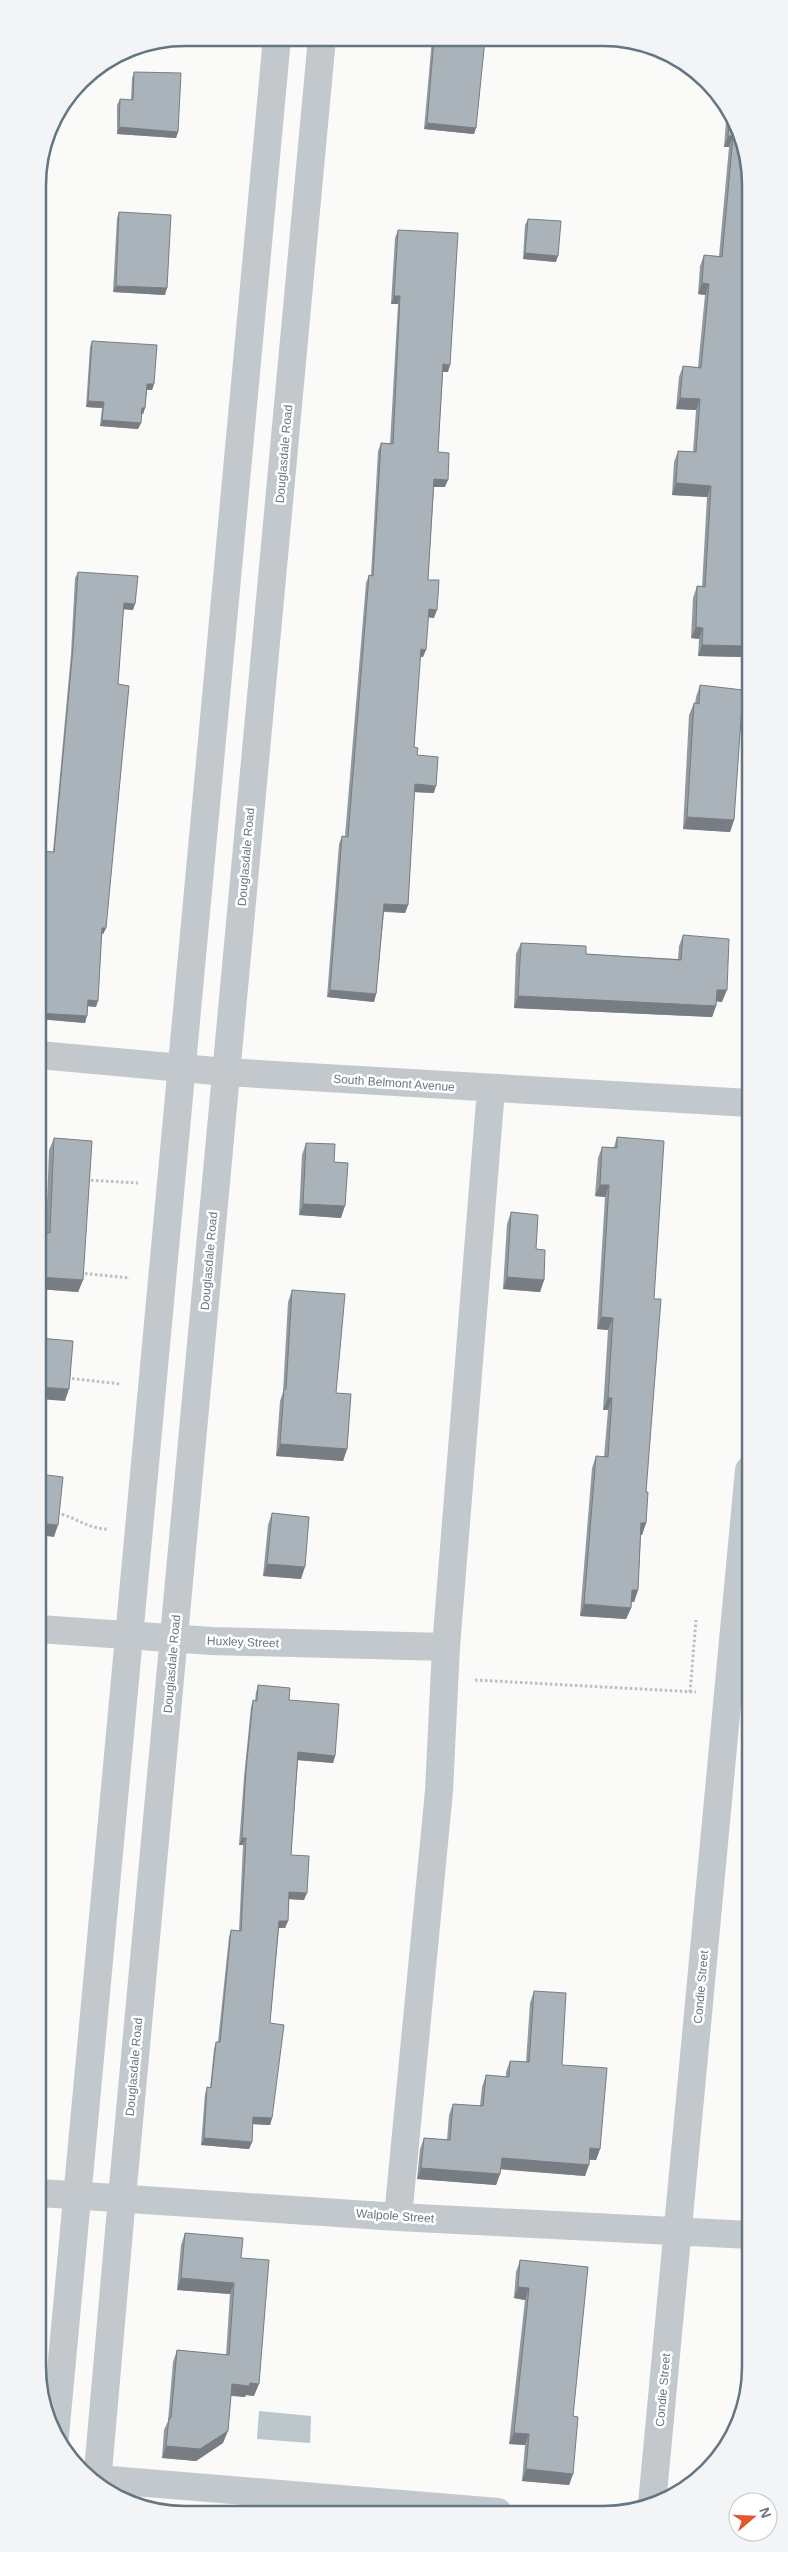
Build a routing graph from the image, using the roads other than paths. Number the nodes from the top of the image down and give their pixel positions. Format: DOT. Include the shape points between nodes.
graph roads {
  1 [pos="276,47"];
  2 [pos="321,47"];
  3 [pos="47,1056"];
  4 [pos="182,1067"];
  5 [pos="226,1072"];
  6 [pos="491,1089"];
  7 [pos="742,1104"];
  8 [pos="46,1630"];
  9 [pos="741,1635"];
  10 [pos="129,1636"];
  11 [pos="174,1638"];
  12 [pos="446,1647"];
  13 [pos="740,1664"];
  14 [pos="46,2193"];
  15 [pos="77,2194"];
  16 [pos="122,2197"];
  17 [pos="398,2217"];
  18 [pos="678,2231"];
  19 [pos="741,2235"];
  20 [pos="57,2419"];
  21 [pos="99,2475"];
  22 [pos="108,2482"];
  23 [pos="653,2496"];
  24 [pos="421,2506"];
  1 -- 4 [label="street"];
  2 -- 5 [label="street, Douglasdale Road"];
  3 -- 4 [label="street, South Belmont Avenue"];
  4 -- 5 [label="street, South Belmont Avenue"];
  4 -- 10 [label="street"];
  5 -- 6 [label="street, South Belmont Avenue"];
  5 -- 11 [label="street, Douglasdale Road"];
  6 -- 7 [label="street, South Belmont Avenue"];
  6 -- 12 [label="street"];
  8 -- 10 [label="street, Huxley Street"];
  9 -- 13 [label="street, Condie Street"];
  10 -- 11 [label="street, Huxley Street"];
  10 -- 15 [label="street"];
  11 -- 12 [label="street, Huxley Street"];
  11 -- 16 [label="street, Douglasdale Road"];
  12 -- 17 [label="street" via="439,1790"];
  13 -- 18 [label="street, Condie Street"];
  14 -- 15 [label="street, Walpole Street"];
  15 -- 16 [label="street, Walpole Street"];
  15 -- 20 [label="street"];
  16 -- 17 [label="street, Walpole Street"];
  16 -- 21 [label="street, Douglasdale Road"];
  17 -- 18 [label="street, Walpole Street"];
  18 -- 19 [label="street, Walpole Street"];
  18 -- 23 [label="street, Condie Street"];
  22 -- 24 [label="street"];
}
